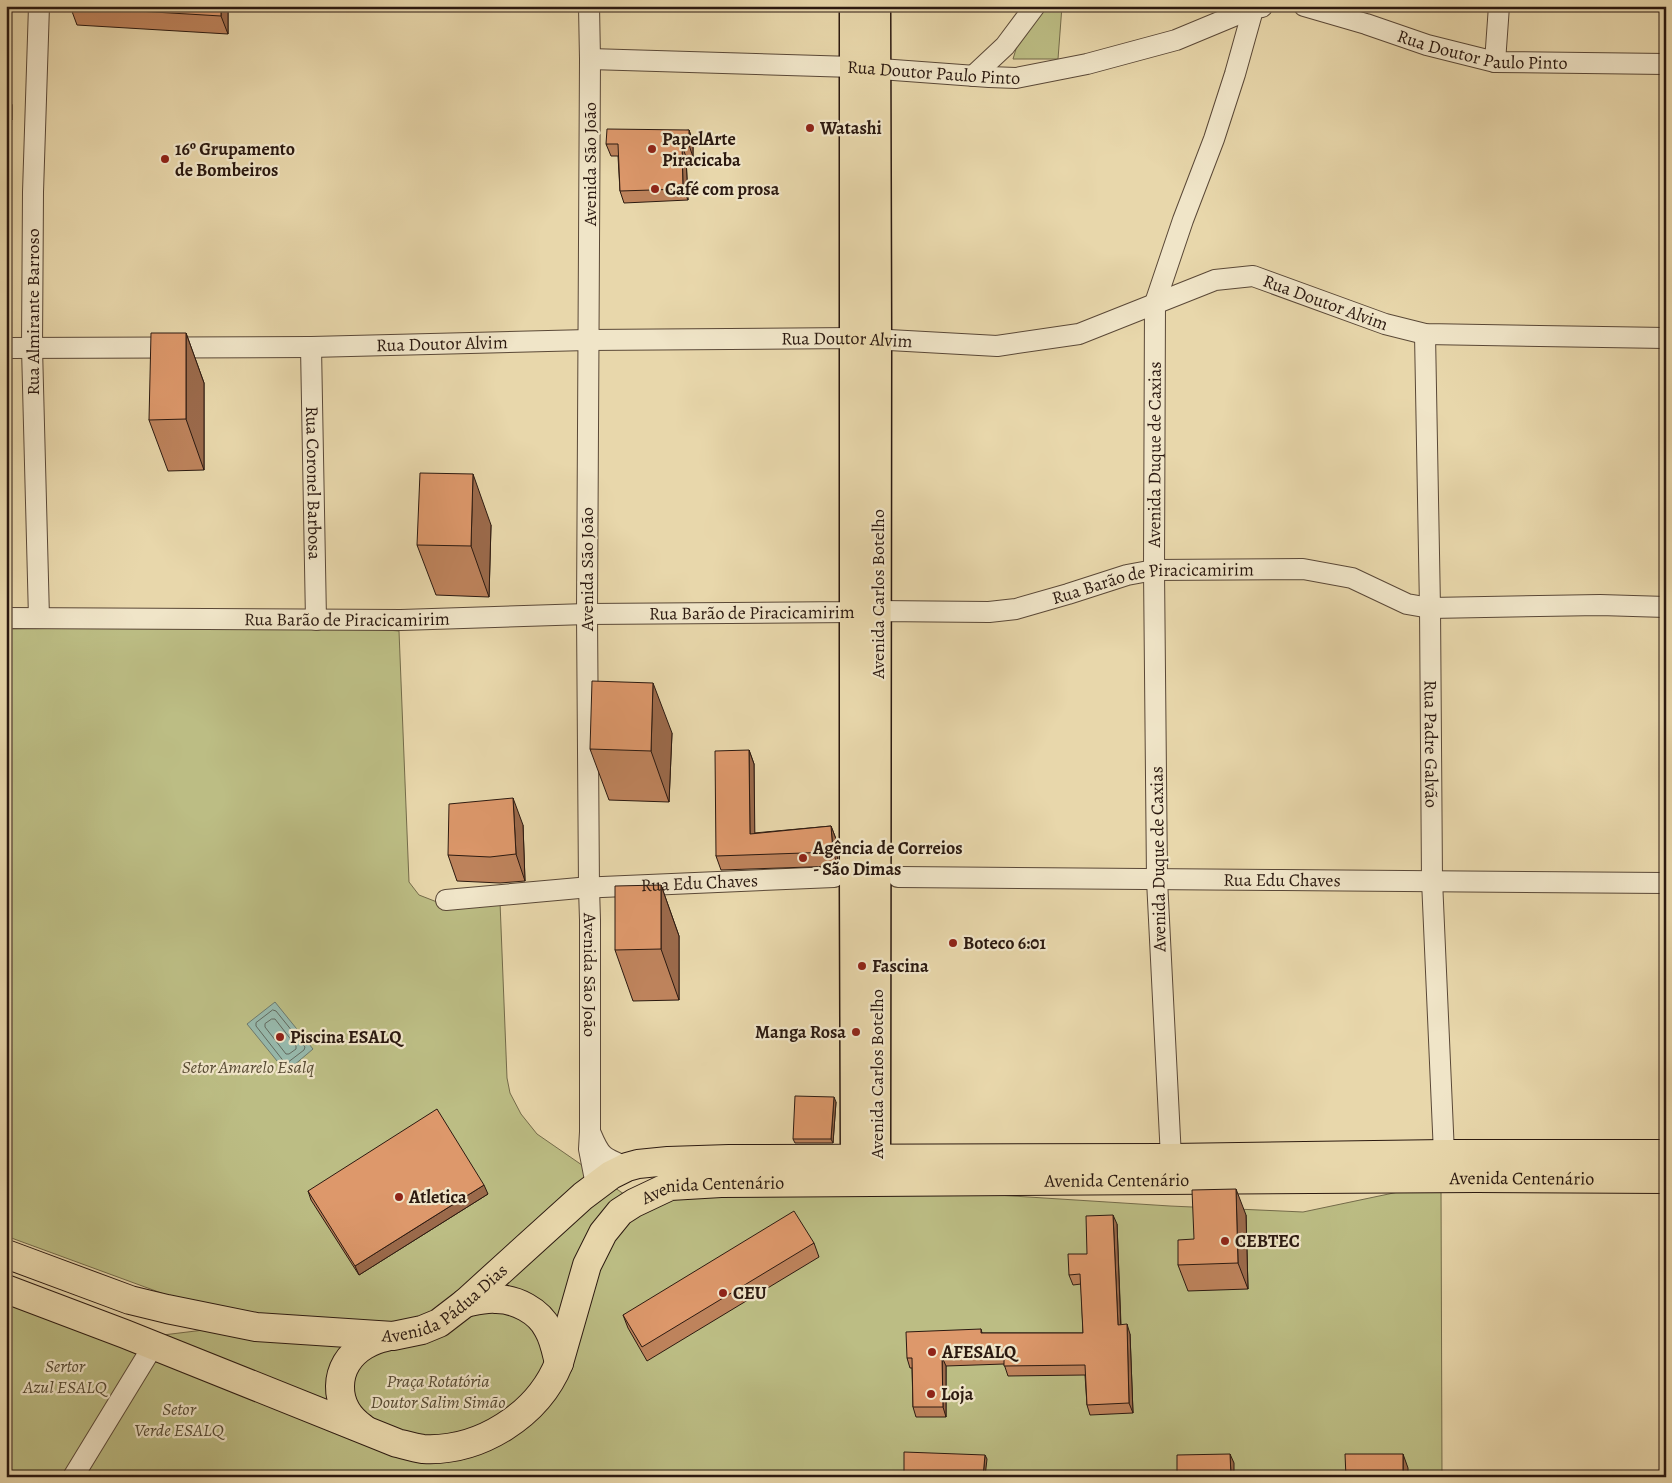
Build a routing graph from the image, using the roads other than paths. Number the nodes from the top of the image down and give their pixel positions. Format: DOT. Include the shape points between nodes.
graph roads {
  1 [pos="39,6"];
  2 [pos="589,6"];
  3 [pos="853,6"];
  4 [pos="876,6"];
  5 [pos="1035,6"];
  6 [pos="1304,6"];
  7 [pos="1499,6"];
  8 [pos="1258,7"];
  9 [pos="590,58"];
  10 [pos="1495,62"];
  11 [pos="1666,64"];
  12 [pos="866,68"];
  13 [pos="973,76"];
  14 [pos="1155,303"];
  15 [pos="1425,334"];
  16 [pos="1666,338"];
  17 [pos="865,339"];
  18 [pos="588,340"];
  19 [pos="311,347"];
  20 [pos="6,348"];
  21 [pos="32,348"];
  22 [pos="1154,570"];
  23 [pos="1666,606"];
  24 [pos="1430,608"];
  25 [pos="865,612"];
  26 [pos="587,614"];
  27 [pos="6,618"];
  28 [pos="39,618"];
  29 [pos="316,620"];
  30 [pos="834,877"];
  31 [pos="898,877"];
  32 [pos="1157,880"];
  33 [pos="1432,880"];
  34 [pos="1666,883"];
  35 [pos="588,888"];
  36 [pos="446,900"];
  37 [pos="590,1132"];
  38 [pos="1444,1154"];
  39 [pos="1666,1154"];
  40 [pos="1171,1158"];
  41 [pos="870,1166"];
  42 [pos="627,1167"];
  43 [pos="1666,1179"];
  44 [pos="596,1185"];
  45 [pos="6,1254"];
  46 [pos="6,1289"];
  47 [pos="465,1303"];
  48 [pos="201,1316"];
  49 [pos="393,1336"];
  50 [pos="153,1346"];
  51 [pos="559,1363"];
  52 [pos="368,1432"];
  53 [pos="73,1477"];
  1 -- 21 [label="street, Rua Almirante Barroso"];
  2 -- 9 [label="street, Avenida São João"];
  3 -- 12 [label="main road, Avenida Carlos Botelho"];
  4 -- 12 [label="main road, Avenida Carlos Botelho"];
  5 -- 13 [label="street" via="1005,46"];
  6 -- 10 [label="street, Rua Doutor Paulo Pinto" via="1428,45"];
  7 -- 10 [label="street"];
  8 -- 13 [label="street, Rua Doutor Paulo Pinto" via="1176,40 1087,64 1016,78"];
  8 -- 14 [label="street, Avenida Duque de Caxias"];
  9 -- 12 [label="street, Rua Doutor Paulo Pinto"];
  9 -- 18 [label="street, Avenida São João"];
  10 -- 11 [label="street, Rua Doutor Paulo Pinto"];
  12 -- 13 [label="street, Rua Doutor Paulo Pinto"];
  12 -- 17 [label="main road, Avenida Carlos Botelho"];
  14 -- 15 [label="street, Rua Doutor Alvim" via="1215,280 1253,276 1385,324"];
  14 -- 17 [label="street, Rua Doutor Alvim" via="1079,334 997,346"];
  14 -- 22 [label="street, Avenida Duque de Caxias"];
  15 -- 16 [label="street, Rua Doutor Alvim"];
  15 -- 24 [label="street, Rua Padre Galvão"];
  17 -- 18 [label="street, Rua Doutor Alvim"];
  17 -- 25 [label="main road, Avenida Carlos Botelho"];
  18 -- 19 [label="street, Rua Doutor Alvim"];
  18 -- 26 [label="street, Avenida São João"];
  19 -- 21 [label="street, Rua Doutor Alvim"];
  19 -- 29 [label="street, Rua Coronel Barbosa"];
  20 -- 21 [label="street, Rua Doutor Alvim"];
  21 -- 28 [label="street, Rua Almirante Barroso"];
  22 -- 24 [label="street, Rua Barão de Piracicamirim" via="1304,569 1352,578 1407,604"];
  22 -- 25 [label="street, Rua Barão de Piracicamirim" via="1127,574 1016,609"];
  22 -- 32 [label="street, Avenida Duque de Caxias"];
  23 -- 24 [label="street, Rua Barão de Piracicamirim"];
  24 -- 33 [label="street, Rua Padre Galvão"];
  25 -- 26 [label="street, Rua Barão de Piracicamirim"];
  25 -- 41 [label="main road, Avenida Carlos Botelho" via="853,887"];
  26 -- 29 [label="street, Rua Barão de Piracicamirim"];
  26 -- 35 [label="street, Avenida São João"];
  27 -- 28 [label="street, Rua Barão de Piracicamirim"];
  28 -- 29 [label="street, Rua Barão de Piracicamirim"];
  30 -- 35 [label="street, Rua Edu Chaves"];
  31 -- 32 [label="street, Rua Edu Chaves"];
  32 -- 33 [label="street, Rua Edu Chaves"];
  32 -- 40 [label="street, Avenida Duque de Caxias"];
  33 -- 34 [label="street, Rua Edu Chaves"];
  33 -- 38 [label="street, Rua Padre Galvão"];
  35 -- 36 [label="street, Rua Edu Chaves"];
  35 -- 37 [label="street, Avenida São João"];
  37 -- 42 [label="street, Avenida São João" via="598,1152 608,1160"];
  37 -- 44 [label="street, Avenida São João" via="589,1149"];
  38 -- 39 [label="highway, Avenida Centenário"];
  38 -- 40 [label="highway, Avenida Centenário"];
  40 -- 41 [label="highway, Avenida Centenário"];
  41 -- 42 [label="highway, Avenida Pádua Dias" via="668,1161"];
  41 -- 43 [label="highway, Avenida Centenário"];
  41 -- 51 [label="highway, Avenida Centenário" via="670,1186 634,1203 620,1212 594,1250"];
  42 -- 44 [label="highway, Avenida Pádua Dias"];
  44 -- 47 [label="highway, Avenida Pádua Dias"];
  45 -- 48 [label="highway, Avenida Pádua Dias" via="130,1300"];
  46 -- 50 [label="highway"];
  47 -- 49 [label="highway, Avenida Pádua Dias" via="439,1322 415,1332"];
  47 -- 51 [label="highway" via="497,1298 530,1310 548,1328"];
  48 -- 49 [label="highway, Avenida Pádua Dias" via="256,1327"];
  48 -- 50 [label="highway" via="163,1332"];
  49 -- 52 [label="highway" via="380,1338 358,1349 343,1370 340,1382 342,1404 354,1422"];
  50 -- 52 [label="highway"];
  50 -- 53 [label="street"];
  51 -- 52 [label="highway" via="545,1388 530,1405 496,1432 478,1441 422,1449"];
}
